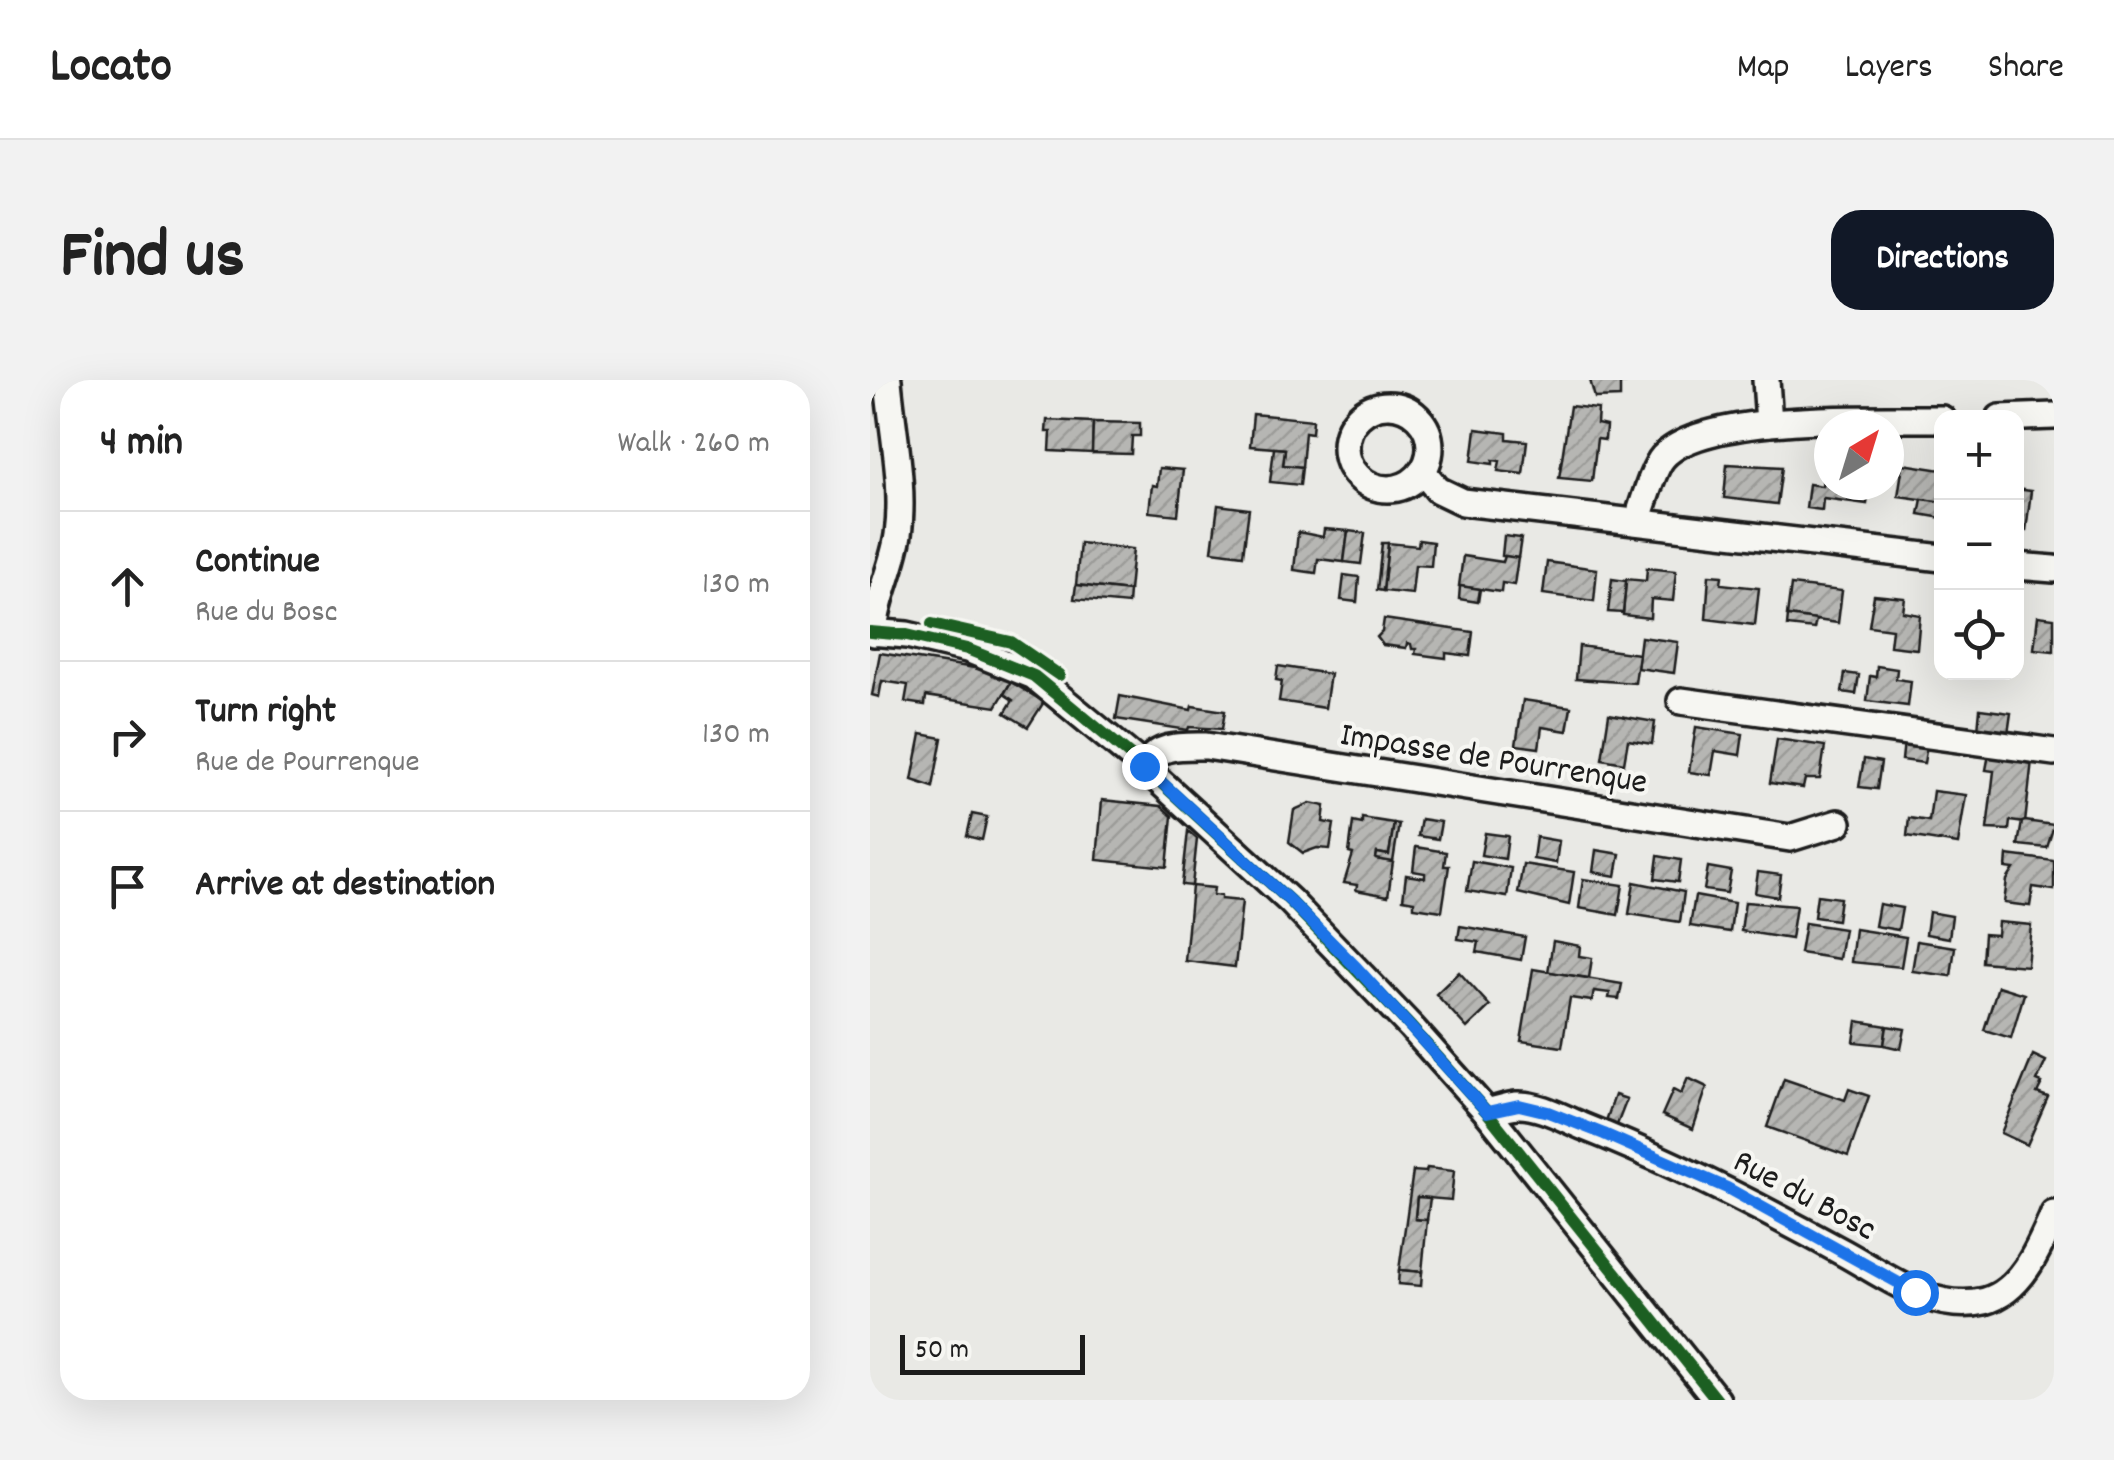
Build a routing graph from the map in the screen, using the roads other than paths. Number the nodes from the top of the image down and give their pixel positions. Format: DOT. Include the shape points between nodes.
graph roads {
  1 [pos="888,380"];
  2 [pos="1766,380"];
  3 [pos="2054,416"];
  4 [pos="2024,417"];
  5 [pos="1934,419"];
  6 [pos="1769,423"];
  7 [pos="1423,472"];
  8 [pos="1636,521"];
  9 [pos="1934,557"];
  10 [pos="2024,567"];
  11 [pos="2054,570"];
  12 [pos="872,632"];
  13 [pos="1682,700"];
  14 [pos="2054,752"];
  15 [pos="1144,766"];
  16 [pos="1838,822"];
  17 [pos="1487,1112"];
  18 [pos="2054,1214"];
  19 [pos="1717,1400"];
  1 -- 12 [label="street" via="900,508"];
  2 -- 6 [label="street"];
  3 -- 4 [label="street"];
  5 -- 6 [label="street"];
  6 -- 8 [label="street" via="1697,435 1662,458"];
  7 -- 8 [label="street" via="1438,490 1464,502"];
  8 -- 9 [label="street"];
  10 -- 11 [label="street"];
  12 -- 15 [label="street" via="966,649 1034,676"];
  13 -- 14 [label="street"];
  15 -- 16 [label="street, Impasse de Pourrenque" via="1153,753 1172,746 1206,746 1790,838"];
  15 -- 17 [label="street" via="1330,941"];
  17 -- 18 [label="street, Rue du Bosc" via="1519,1105 1604,1134 1727,1188 1915,1292 1951,1305 1988,1300 2014,1282 2032,1262"];
  17 -- 19 [label="street"];
}
